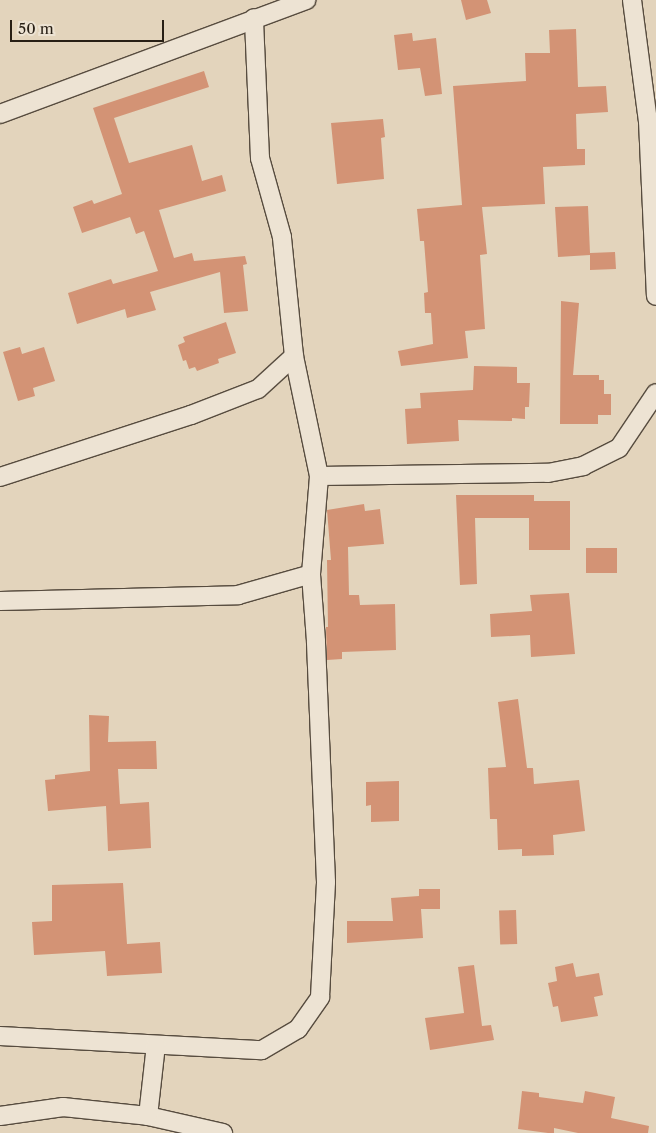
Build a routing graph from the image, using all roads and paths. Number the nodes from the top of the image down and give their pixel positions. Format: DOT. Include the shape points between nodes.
graph roads {
  1 [pos="306,0"];
  2 [pos="632,0"];
  3 [pos="254,18"];
  4 [pos="0,114"];
  5 [pos="656,296"];
  6 [pos="294,356"];
  7 [pos="656,394"];
  8 [pos="319,476"];
  9 [pos="0,477"];
  10 [pos="311,574"];
  11 [pos="0,601"];
  12 [pos="0,1036"];
  13 [pos="156,1045"];
  14 [pos="0,1116"];
  15 [pos="148,1116"];
  16 [pos="223,1133"];
  1 -- 3 [label="street"];
  2 -- 5 [label="street" via="648,122"];
  3 -- 4 [label="street"];
  3 -- 6 [label="street" via="260,158 282,237"];
  6 -- 8 [label="street"];
  6 -- 9 [label="street" via="258,389 191,415"];
  7 -- 8 [label="street" via="619,448 583,466 548,473"];
  8 -- 10 [label="street"];
  10 -- 11 [label="street" via="238,595"];
  10 -- 13 [label="street" via="326,882 320,997 298,1029 262,1050"];
  12 -- 13 [label="street"];
  13 -- 15 [label="street"];
  14 -- 15 [label="street" via="63,1107"];
  15 -- 16 [label="street"];
}
